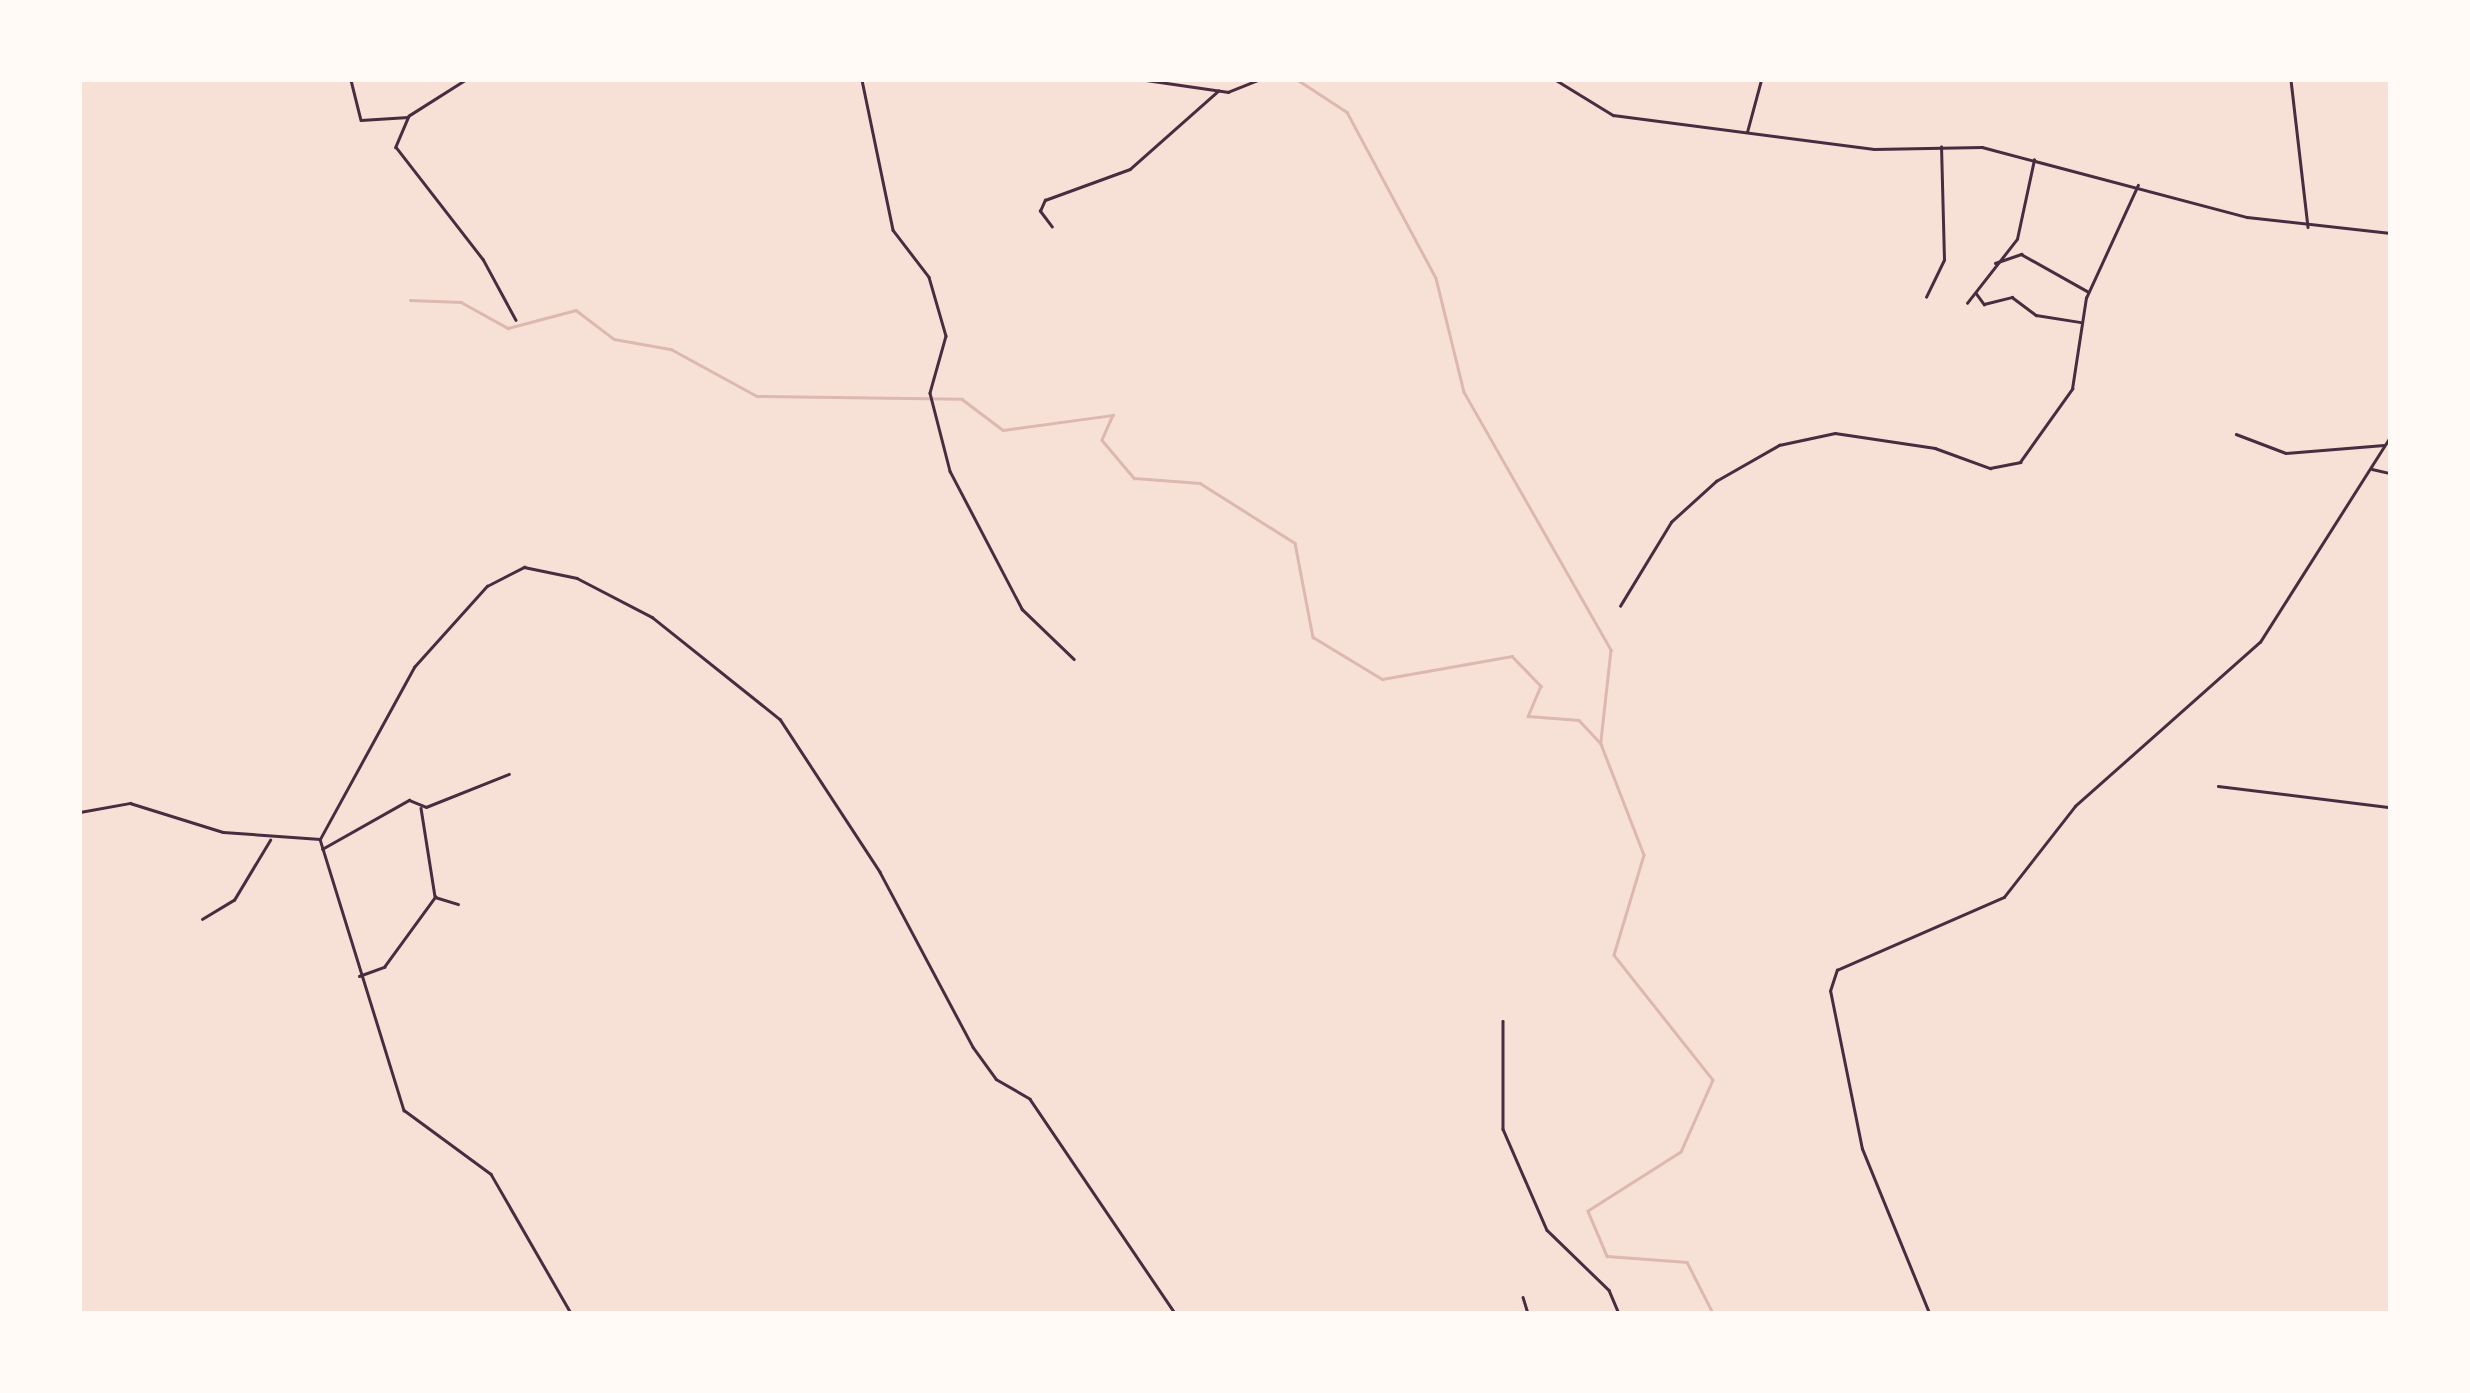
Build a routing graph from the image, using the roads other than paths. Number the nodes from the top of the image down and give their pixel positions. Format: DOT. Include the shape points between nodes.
graph roads {
  1 [pos="351,80"];
  2 [pos="466,80"];
  3 [pos="862,80"];
  4 [pos="1146,80"];
  5 [pos="1258,80"];
  6 [pos="1418,80"];
  7 [pos="1470,80"];
  8 [pos="1556,80"];
  9 [pos="1761,80"];
  10 [pos="2291,80"];
  11 [pos="1218,91"];
  12 [pos="409,116"];
  13 [pos="1746,134"];
  14 [pos="1942,146"];
  15 [pos="2035,159"];
  16 [pos="2138,184"];
  17 [pos="1052,227"];
  18 [pos="2308,228"];
  19 [pos="2390,233"];
  20 [pos="1995,264"];
  21 [pos="2088,291"];
  22 [pos="1976,293"];
  23 [pos="1926,297"];
  24 [pos="1967,303"];
  25 [pos="516,320"];
  26 [pos="2081,321"];
  27 [pos="2236,434"];
  28 [pos="2390,437"];
  29 [pos="2385,445"];
  30 [pos="2371,468"];
  31 [pos="2390,473"];
  32 [pos="1620,606"];
  33 [pos="1074,659"];
  34 [pos="508,774"];
  35 [pos="2218,786"];
  36 [pos="2390,807"];
  37 [pos="421,808"];
  38 [pos="80,812"];
  39 [pos="320,839"];
  40 [pos="270,840"];
  41 [pos="322,849"];
  42 [pos="435,897"];
  43 [pos="458,904"];
  44 [pos="202,919"];
  45 [pos="358,976"];
  46 [pos="1503,1021"];
  47 [pos="1523,1297"];
  48 [pos="571,1313"];
  49 [pos="1175,1313"];
  50 [pos="1528,1313"];
  51 [pos="1620,1313"];
  52 [pos="1929,1313"];
  1 -- 12 [label="street" via="361,120"];
  2 -- 12 [label="street"];
  3 -- 33 [label="street" via="894,230 931,282 946,336 930,392 950,471 1022,609"];
  4 -- 11 [label="street"];
  5 -- 11 [label="street"];
  6 -- 7 [label="street"];
  8 -- 13 [label="street" via="1606,114"];
  9 -- 13 [label="street"];
  10 -- 18 [label="street"];
  11 -- 17 [label="street" via="1130,169 1045,200 1040,211"];
  12 -- 25 [label="street" via="396,146 483,259"];
  13 -- 14 [label="street" via="1874,149"];
  14 -- 15 [label="street"];
  14 -- 23 [label="street" via="1944,260"];
  15 -- 16 [label="street"];
  15 -- 20 [label="street" via="2017,239"];
  16 -- 18 [label="street"];
  16 -- 21 [label="street"];
  18 -- 19 [label="street"];
  20 -- 21 [label="street" via="2021,254"];
  20 -- 22 [label="street"];
  21 -- 26 [label="street"];
  22 -- 24 [label="street"];
  22 -- 26 [label="street" via="1984,304 2012,297 2042,318"];
  26 -- 32 [label="street" via="2072,388 2020,462 1990,468 1935,448 1835,433 1780,446 1716,482 1671,522"];
  27 -- 29 [label="street" via="2286,453"];
  28 -- 29 [label="street"];
  29 -- 30 [label="street"];
  30 -- 31 [label="street"];
  30 -- 52 [label="street" via="2260,642 2074,806 2004,898 1837,970 1830,991 1862,1149"];
  34 -- 37 [label="street"];
  35 -- 36 [label="street"];
  37 -- 41 [label="street" via="409,800"];
  37 -- 42 [label="street"];
  38 -- 40 [label="street" via="130,803"];
  39 -- 40 [label="street"];
  39 -- 41 [label="street"];
  39 -- 49 [label="street" via="414,668 487,586 524,566 577,578 640,610 780,718 880,872 975,1051 996,1079 1030,1099"];
  40 -- 44 [label="street" via="234,900"];
  41 -- 45 [label="street" via="357,948"];
  42 -- 43 [label="street"];
  42 -- 45 [label="street" via="384,967"];
  45 -- 48 [label="street" via="404,1110 491,1174"];
  46 -- 51 [label="street" via="1503,1129 1547,1230 1608,1290"];
  47 -- 50 [label="street"];
}
